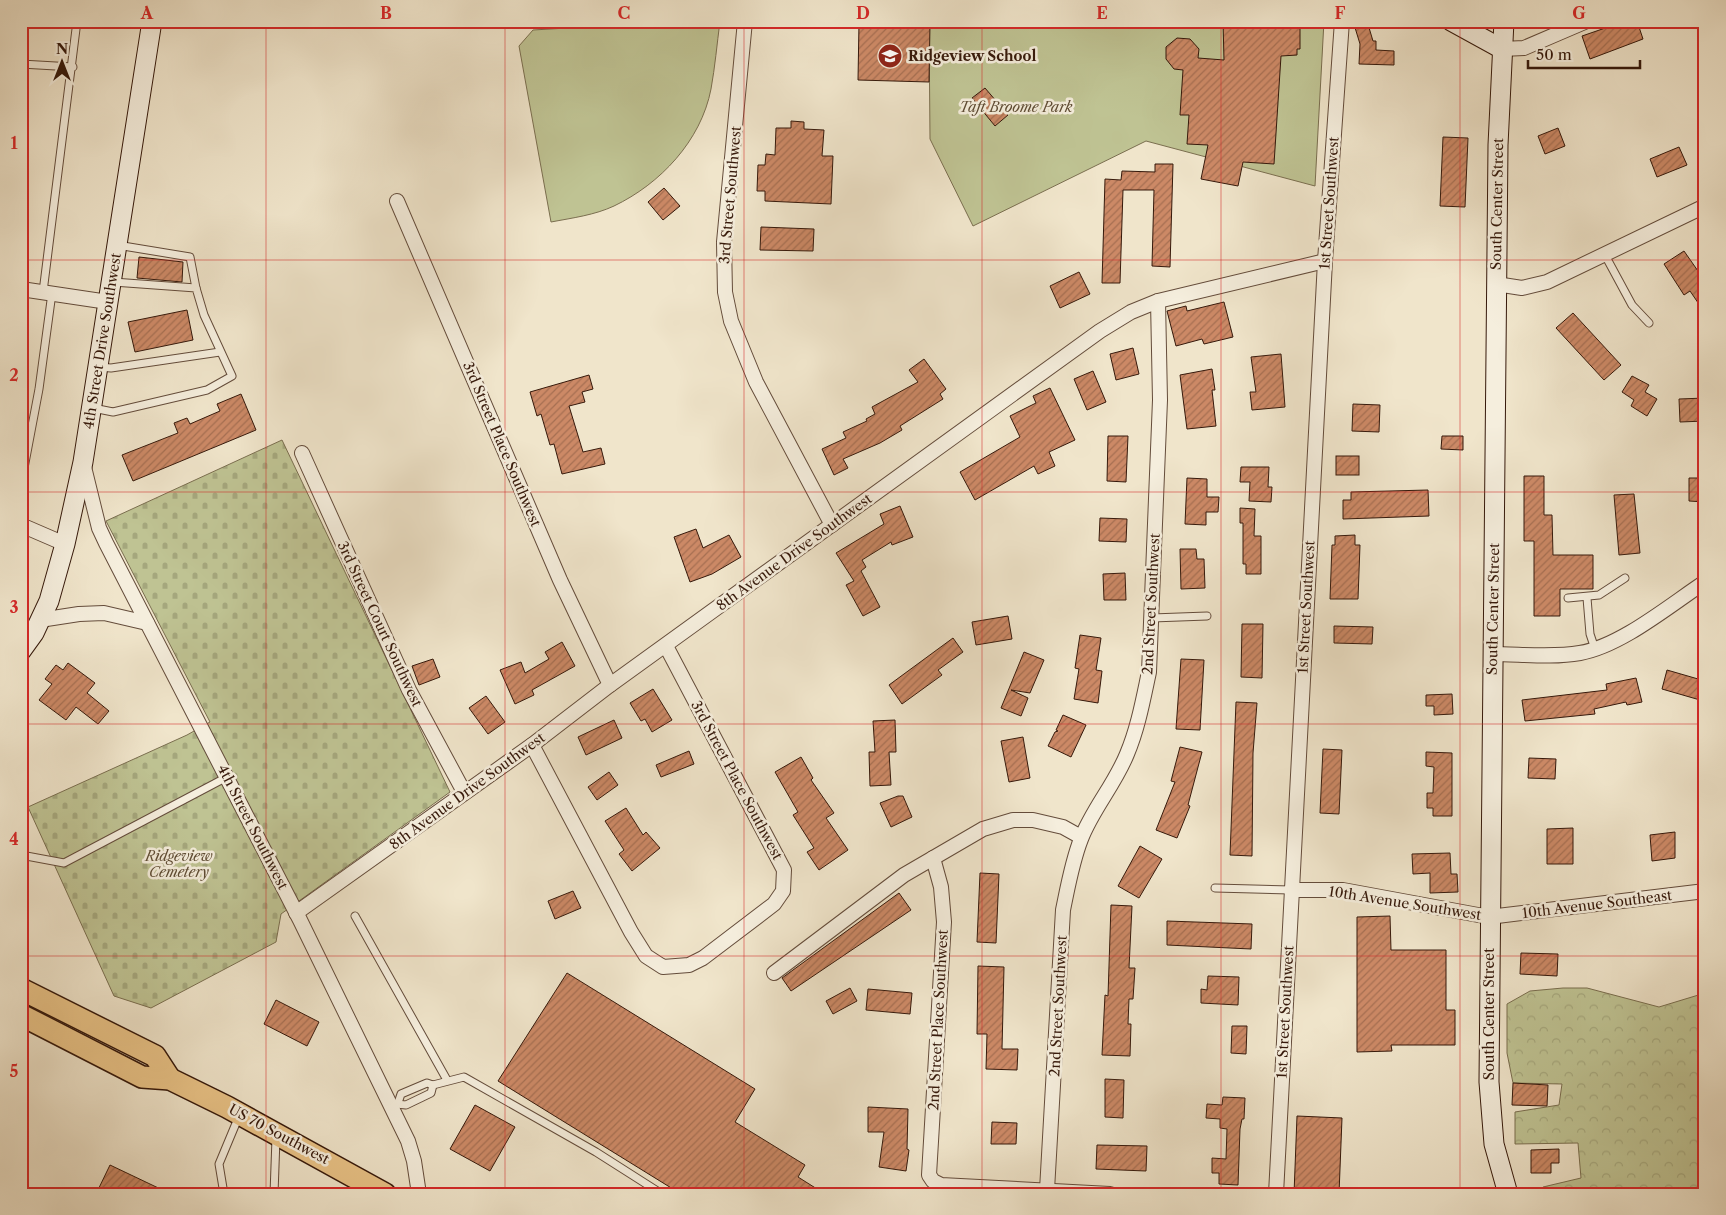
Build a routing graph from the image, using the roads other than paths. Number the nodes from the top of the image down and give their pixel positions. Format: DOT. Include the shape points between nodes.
graph roads {
  1 [pos="77,21"];
  2 [pos="152,21"];
  3 [pos="744,21"];
  4 [pos="1342,21"];
  5 [pos="1451,21"];
  6 [pos="1504,21"];
  7 [pos="1587,21"];
  8 [pos="1502,50"];
  9 [pos="21,64"];
  10 [pos="73,67"];
  11 [pos="397,200"];
  12 [pos="1705,206"];
  13 [pos="116,245"];
  14 [pos="1605,255"];
  15 [pos="1325,260"];
  16 [pos="111,282"];
  17 [pos="1496,284"];
  18 [pos="196,288"];
  19 [pos="21,289"];
  20 [pos="47,293"];
  21 [pos="1158,301"];
  22 [pos="108,302"];
  23 [pos="1649,323"];
  24 [pos="220,352"];
  25 [pos="99,366"];
  26 [pos="92,408"];
  27 [pos="302,453"];
  28 [pos="83,462"];
  29 [pos="21,484"];
  30 [pos="21,525"];
  31 [pos="832,525"];
  32 [pos="65,544"];
  33 [pos="1625,578"];
  34 [pos="1705,582"];
  35 [pos="1568,598"];
  36 [pos="1587,598"];
  37 [pos="1208,616"];
  38 [pos="1152,618"];
  39 [pos="40,620"];
  40 [pos="147,623"];
  41 [pos="666,646"];
  42 [pos="1595,649"];
  43 [pos="21,651"];
  44 [pos="1492,654"];
  45 [pos="610,685"];
  46 [pos="532,745"];
  47 [pos="227,777"];
  48 [pos="464,792"];
  49 [pos="1081,838"];
  50 [pos="21,855"];
  51 [pos="933,858"];
  52 [pos="1214,888"];
  53 [pos="1292,890"];
  54 [pos="1705,891"];
  55 [pos="296,913"];
  56 [pos="355,916"];
  57 [pos="1489,917"];
  58 [pos="774,973"];
  59 [pos="21,989"];
  60 [pos="21,1015"];
  61 [pos="170,1079"];
  62 [pos="446,1080"];
  63 [pos="433,1085"];
  64 [pos="394,1104"];
  65 [pos="240,1113"];
  66 [pos="276,1132"];
  67 [pos="1047,1190"];
  68 [pos="224,1194"];
  69 [pos="274,1194"];
  70 [pos="385,1194"];
  71 [pos="419,1194"];
  72 [pos="662,1194"];
  73 [pos="1110,1194"];
  74 [pos="1276,1194"];
  75 [pos="1508,1194"];
  1 -- 10 [label="lane"];
  2 -- 13 [label="street, 4th Street Drive Southwest"];
  3 -- 31 [label="street, 3rd Street Southwest" via="724,242 725,292 732,320 756,382"];
  4 -- 15 [label="street, 1st Street Southwest"];
  5 -- 8 [label="street"];
  6 -- 8 [label="street, South Center Street"];
  7 -- 8 [label="street" via="1524,48"];
  8 -- 17 [label="street, South Center Street"];
  9 -- 10 [label="lane"];
  10 -- 20 [label="lane"];
  11 -- 45 [label="street, 3rd Street Place Southwest" via="560,580"];
  12 -- 14 [label="street"];
  13 -- 16 [label="street, 4th Street Drive Southwest"];
  13 -- 18 [label="lane" via="190,257"];
  14 -- 17 [label="street" via="1532,287 1512,288"];
  14 -- 23 [label="lane" via="1632,305"];
  15 -- 21 [label="street, 8th Avenue Drive Southwest"];
  15 -- 53 [label="street, 1st Street Southwest"];
  16 -- 18 [label="lane"];
  16 -- 22 [label="street, 4th Street Drive Southwest"];
  17 -- 44 [label="street, South Center Street"];
  18 -- 24 [label="lane"];
  19 -- 20 [label="street"];
  20 -- 22 [label="street"];
  20 -- 29 [label="lane" via="39,389"];
  21 -- 31 [label="street, 8th Avenue Drive Southwest" via="1130,312 1100,331"];
  21 -- 38 [label="street, 2nd Street Southwest" via="1160,400"];
  22 -- 25 [label="street, 4th Street Drive Southwest"];
  24 -- 25 [label="lane" via="111,368"];
  24 -- 26 [label="lane" via="232,376 207,390 114,412"];
  25 -- 26 [label="street, 4th Street Drive Southwest"];
  26 -- 28 [label="street, 4th Street Drive Southwest"];
  27 -- 48 [label="street, 3rd Street Court Southwest" via="408,690"];
  28 -- 32 [label="street, 4th Street Drive Southwest"];
  28 -- 40 [label="street, 4th Street Southwest" via="99,528"];
  30 -- 32 [label="street"];
  31 -- 41 [label="street, 8th Avenue Drive Southwest"];
  32 -- 39 [label="street, 4th Street Drive Southwest" via="57,577"];
  33 -- 36 [label="lane" via="1599,595"];
  34 -- 42 [label="street" via="1618,639"];
  35 -- 36 [label="lane"];
  36 -- 42 [label="lane" via="1590,634"];
  37 -- 38 [label="lane"];
  38 -- 49 [label="street, 2nd Street Southwest" via="1149,672 1140,716 1127,755"];
  39 -- 40 [label="street" via="104,613"];
  39 -- 43 [label="street, 4th Street Drive Southwest"];
  40 -- 47 [label="street, 4th Street Southwest"];
  41 -- 45 [label="street, 8th Avenue Drive Southwest"];
  41 -- 46 [label="street, 3rd Street Place Southwest" via="784,870 785,881 774,904 704,958 689,965 663,967 646,956"];
  42 -- 44 [label="street" via="1568,654"];
  44 -- 57 [label="street, South Center Street"];
  45 -- 46 [label="street, 8th Avenue Drive Southwest"];
  46 -- 48 [label="street, 8th Avenue Drive Southwest"];
  47 -- 50 [label="lane" via="64,863"];
  47 -- 55 [label="street, 4th Street Southwest"];
  48 -- 55 [label="street, 8th Avenue Drive Southwest"];
  49 -- 51 [label="street" via="1044,821 1013,820 983,829"];
  49 -- 67 [label="street, 2nd Street Southwest" via="1063,910"];
  51 -- 58 [label="street" via="904,875"];
  51 -- 67 [label="street, 2nd Street Place Southwest" via="941,887 944,922 928,1168 933,1181 941,1185"];
  52 -- 53 [label="lane"];
  53 -- 57 [label="street, 10th Avenue Southwest" via="1343,890"];
  53 -- 74 [label="street, 1st Street Southwest"];
  54 -- 57 [label="street, 10th Avenue Southeast"];
  55 -- 64 [label="street, 4th Street Southwest"];
  56 -- 62 [label="lane"];
  57 -- 75 [label="street, South Center Street" via="1490,1118"];
  59 -- 61 [label="main road" via="155,1056"];
  60 -- 61 [label="main road, US 70 Southwest" via="142,1077"];
  61 -- 65 [label="main road, US 70 Southwest"];
  62 -- 63 [label="lane"];
  62 -- 72 [label="lane" via="464,1077 474,1081"];
  63 -- 64 [label="lane" via="427,1083 401,1094"];
  63 -- 64 [label="lane" via="431,1093 406,1105"];
  64 -- 71 [label="street, 4th Street Southwest" via="414,1161"];
  65 -- 66 [label="main road, US 70 Southwest"];
  65 -- 68 [label="lane" via="219,1164"];
  66 -- 69 [label="lane"];
  66 -- 70 [label="main road, US 70 Southwest"];
  67 -- 73 [label="street"];
}
